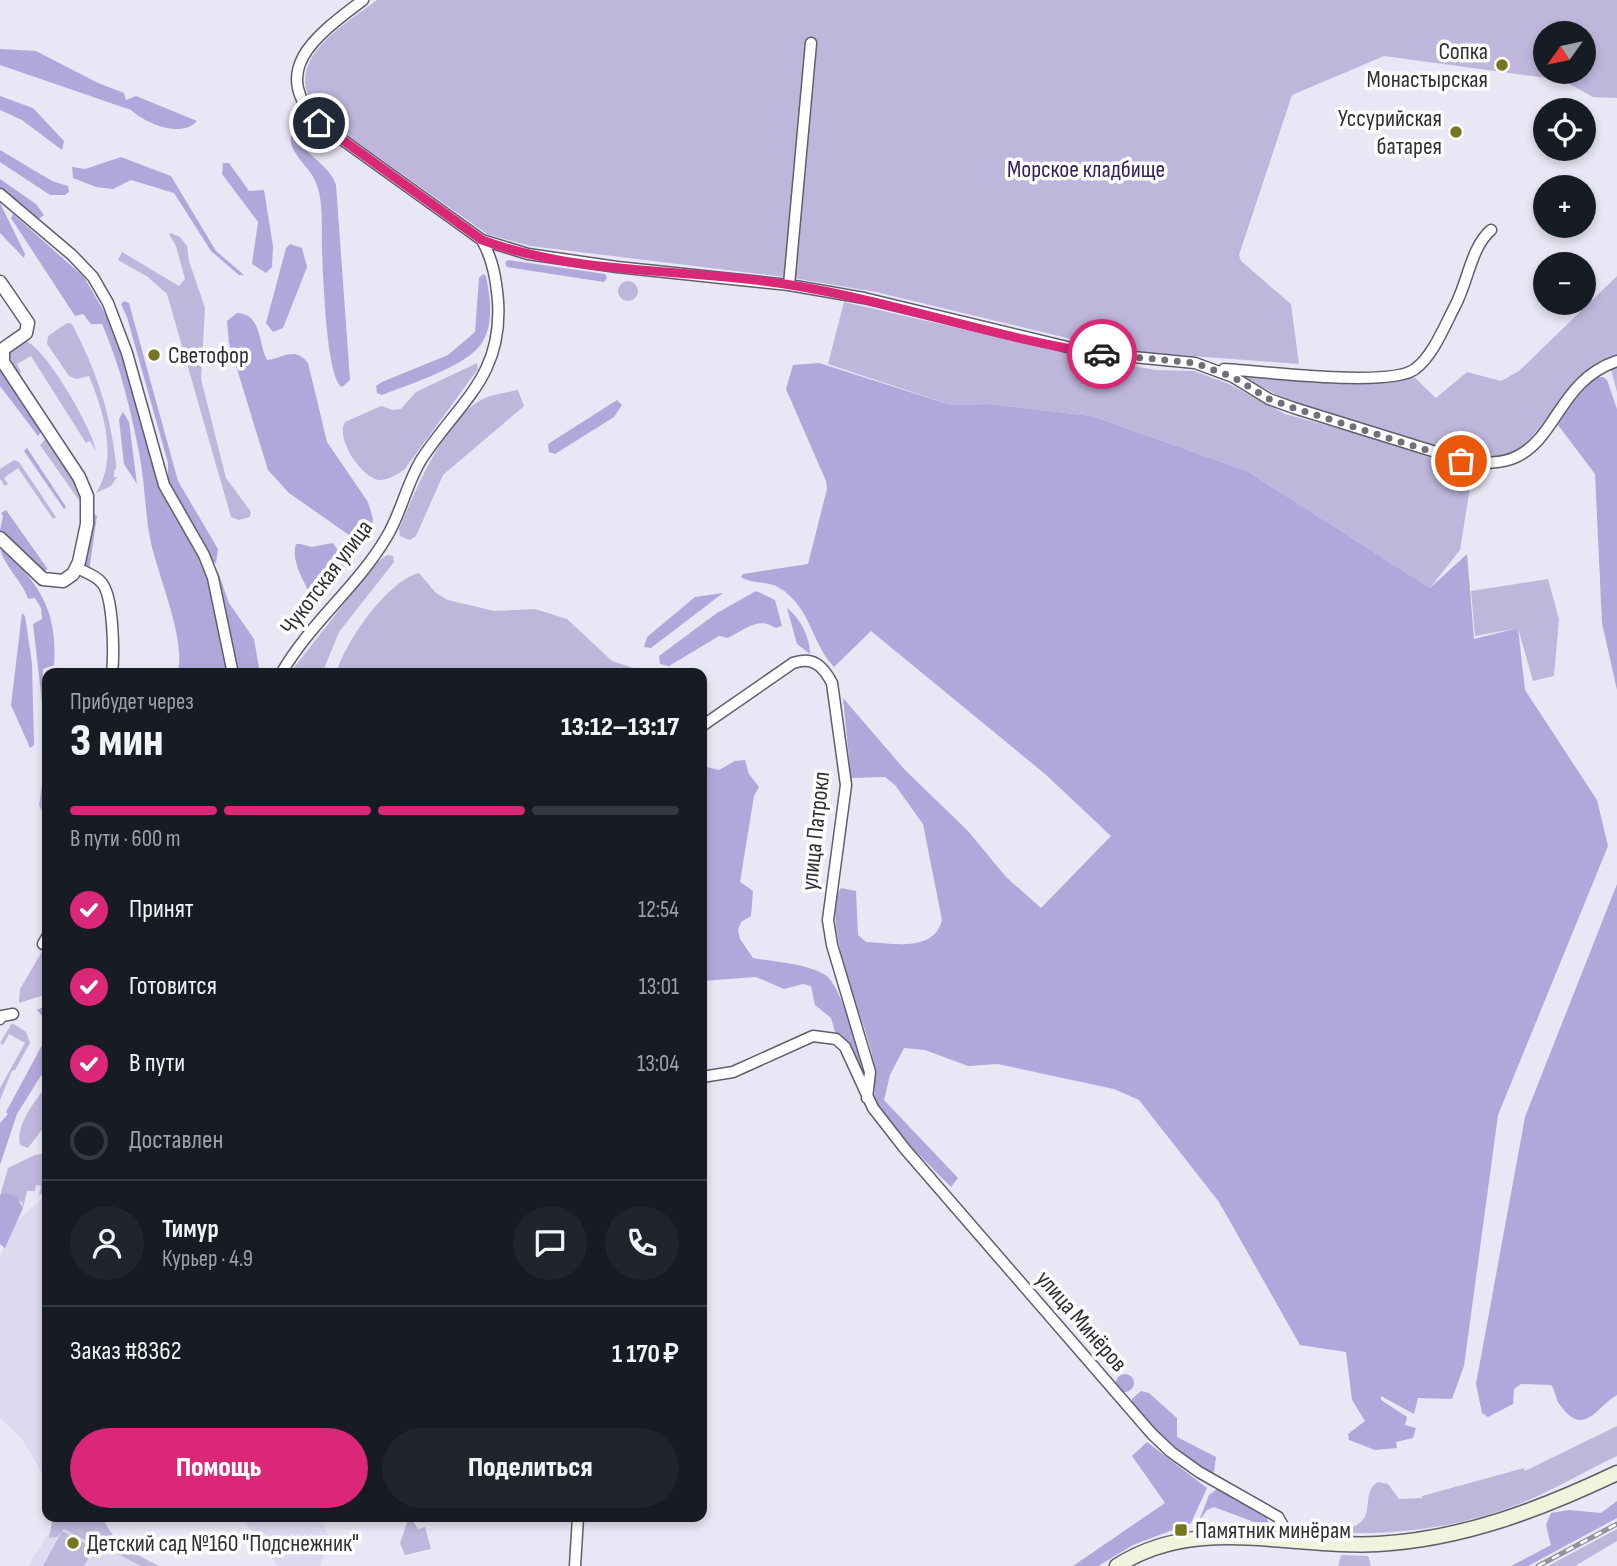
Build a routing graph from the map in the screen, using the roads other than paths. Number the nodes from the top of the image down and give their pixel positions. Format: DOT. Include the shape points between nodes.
graph roads {
  1 [pos="363,0"];
  2 [pos="811,43"];
  3 [pos="0,194"];
  4 [pos="1491,230"];
  5 [pos="482,240"];
  6 [pos="0,282"];
  7 [pos="789,285"];
  8 [pos="1617,361"];
  9 [pos="1214,369"];
  10 [pos="0,538"];
  11 [pos="77,568"];
  12 [pos="112,668"];
  13 [pos="232,668"];
  14 [pos="285,668"];
  15 [pos="707,723"];
  16 [pos="13,1014"];
  17 [pos="0,1019"];
  18 [pos="707,1076"];
  19 [pos="867,1098"];
  20 [pos="1617,1472"];
  21 [pos="578,1522"];
  22 [pos="1291,1541"];
  23 [pos="575,1566"];
  24 [pos="1117,1566"];
  1 -- 5 [label="street" via="325,29 305,52 297,75 303,105 319,123"];
  2 -- 7 [label="street"];
  3 -- 13 [label="street" via="72,255 93,277 108,303 164,485 213,578"];
  4 -- 9 [label="street" via="1480,238 1456,304 1429,352 1408,374 1373,378"];
  5 -- 7 [label="street" via="528,254"];
  5 -- 14 [label="street, Чукотская улица" via="494,266 498,311 496,349 486,373 412,475 387,537"];
  6 -- 11 [label="street" via="28,323 26,333 3,349 3,362 79,477 88,500"];
  7 -- 9 [label="street" via="864,298 1092,353"];
  8 -- 9 [label="street" via="1595,370 1580,383 1528,449 1495,462 1441,456 1319,417 1269,399"];
  10 -- 11 [label="street" via="47,580 68,578"];
  11 -- 12 [label="street" via="105,588 113,635"];
  15 -- 19 [label="street, улица Патрокл" via="793,663 817,663 832,683 846,785 828,920 870,1072"];
  16 -- 17 [label="street"];
  18 -- 19 [label="street, улица Минёров" via="733,1072 813,1036 836,1040 845,1047"];
  19 -- 22 [label="street, улица Минёров" via="905,1149 1152,1434 1199,1472 1278,1517"];
  20 -- 22 [label="main road" via="1558,1502 1453,1534 1378,1544"];
  21 -- 23 [label="street"];
  22 -- 24 [label="main road" via="1245,1536 1188,1539 1145,1551"];
}
